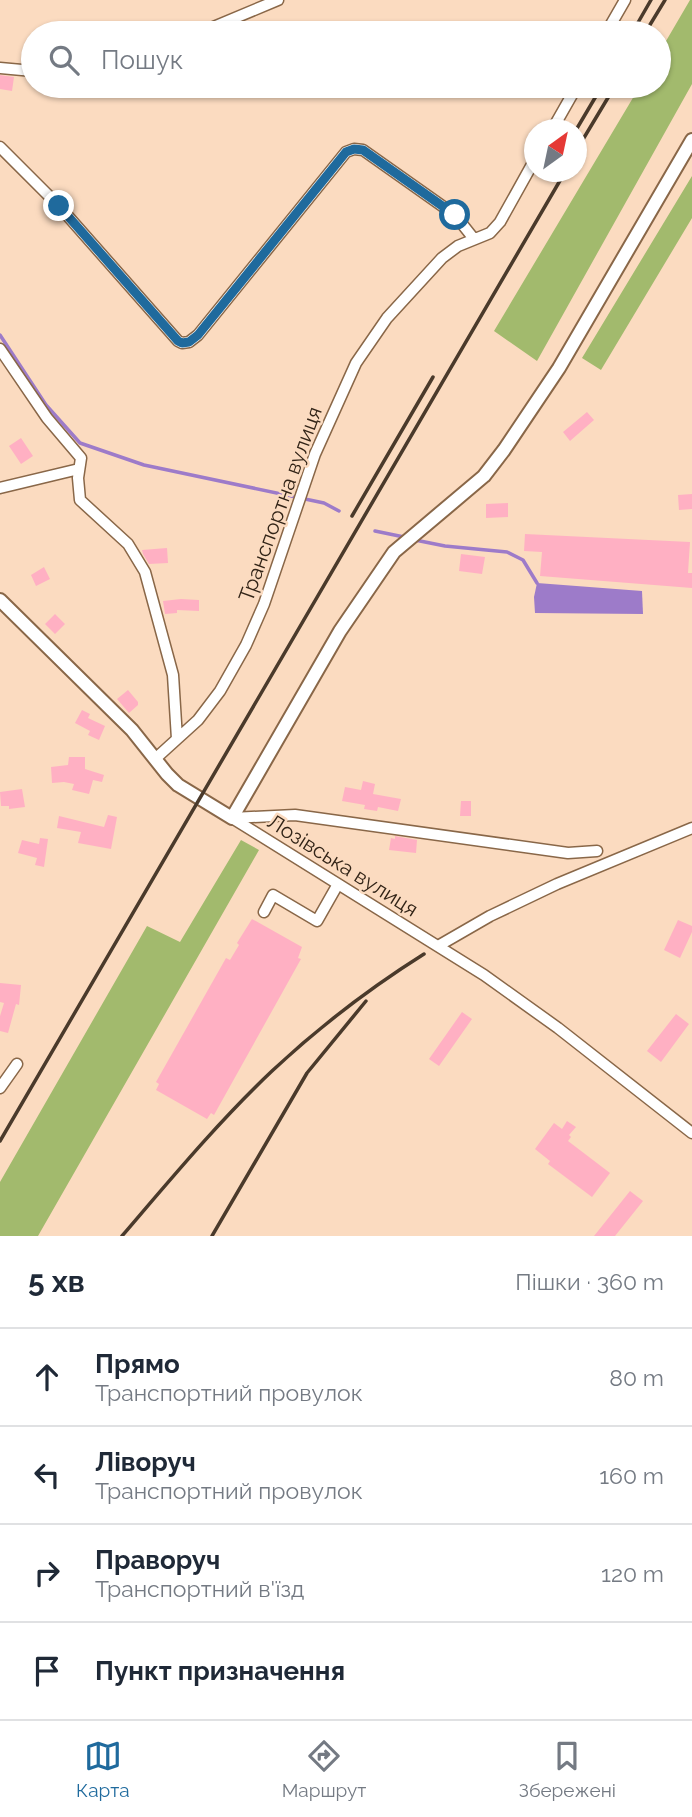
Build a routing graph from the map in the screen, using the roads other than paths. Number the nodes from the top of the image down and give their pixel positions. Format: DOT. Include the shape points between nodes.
graph roads {
  1 [pos="278,0"];
  2 [pos="625,0"];
  3 [pos="228,21"];
  4 [pos="613,21"];
  5 [pos="0,68"];
  6 [pos="21,70"];
  7 [pos="570,98"];
  8 [pos="558,119"];
  9 [pos="692,140"];
  10 [pos="0,147"];
  11 [pos="524,178"];
  12 [pos="474,239"];
  13 [pos="0,349"];
  14 [pos="79,469"];
  15 [pos="0,488"];
  16 [pos="0,600"];
  17 [pos="177,739"];
  18 [pos="155,759"];
  19 [pos="232,818"];
  20 [pos="692,828"];
  21 [pos="597,850"];
  22 [pos="338,884"];
  23 [pos="264,912"];
  24 [pos="438,946"];
  25 [pos="18,1064"];
  26 [pos="0,1088"];
  27 [pos="692,1133"];
  1 -- 3 [label="street"];
  2 -- 4 [label="street"];
  5 -- 6 [label="street"];
  7 -- 8 [label="street"];
  9 -- 19 [label="main road" via="559,368 501,454 484,475 394,552 340,631"];
  10 -- 12 [label="street" via="182,343 198,335 346,152 354,149 363,150 455,215"];
  11 -- 12 [label="street, Транспортна вулиця" via="500,222 490,233"];
  12 -- 17 [label="street, Транспортна вулиця" via="442,258 387,318 355,363 315,454 246,645 220,691"];
  13 -- 14 [label="street" via="81,458"];
  14 -- 15 [label="street"];
  14 -- 17 [label="street" via="80,500 128,544 145,572 173,675"];
  16 -- 18 [label="main road, Лозівська вулиця" via="132,730"];
  17 -- 18 [label="street, Транспортна вулиця"];
  18 -- 19 [label="main road, Лозівська вулиця" via="178,785"];
  19 -- 21 [label="street" via="295,815 568,853"];
  19 -- 22 [label="street, Лозівська вулиця"];
  20 -- 24 [label="street" via="557,884"];
  22 -- 23 [label="street" via="317,921 273,895"];
  22 -- 24 [label="street, Лозівська вулиця"];
  24 -- 27 [label="street, Лозівська вулиця" via="558,1028"];
  25 -- 26 [label="street"];
}
